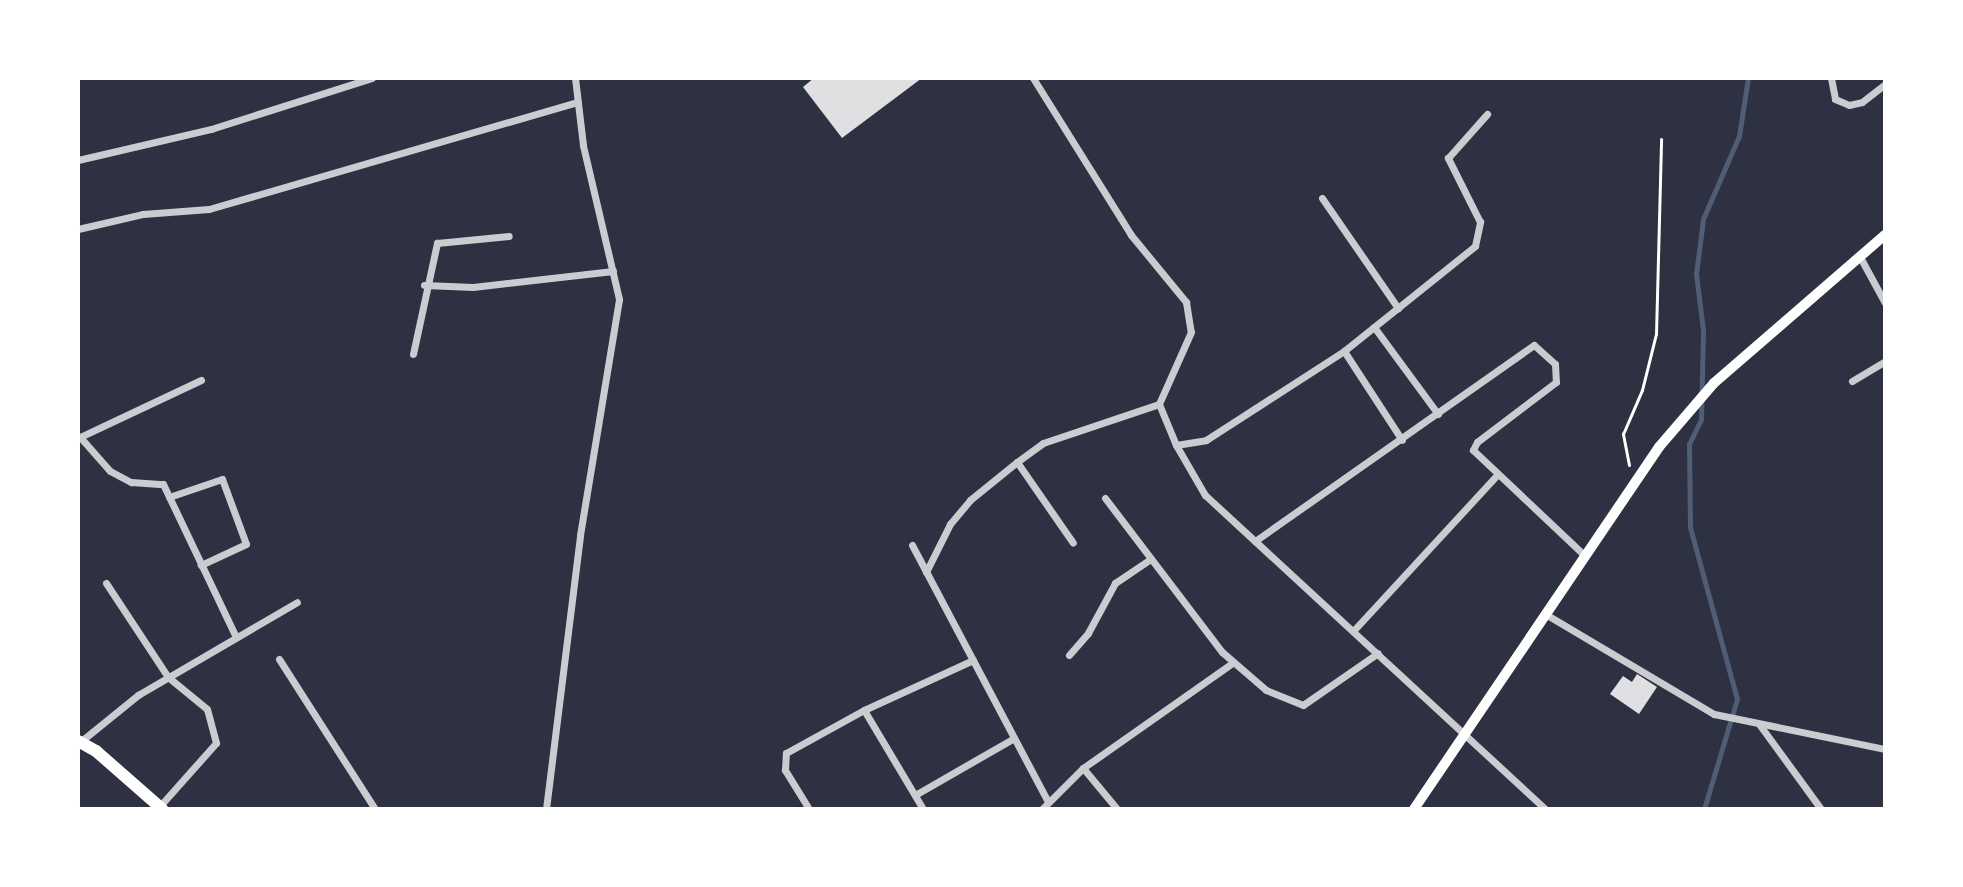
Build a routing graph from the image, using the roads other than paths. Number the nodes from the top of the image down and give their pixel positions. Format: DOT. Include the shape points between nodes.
graph roads {
  1 [pos="372,78"];
  2 [pos="575,78"];
  3 [pos="1033,78"];
  4 [pos="1831,78"];
  5 [pos="1885,84"];
  6 [pos="578,102"];
  7 [pos="1487,114"];
  8 [pos="78,160"];
  9 [pos="1322,198"];
  10 [pos="78,229"];
  11 [pos="1885,235"];
  12 [pos="509,236"];
  13 [pos="1860,257"];
  14 [pos="613,271"];
  15 [pos="424,285"];
  16 [pos="1885,303"];
  17 [pos="1398,308"];
  18 [pos="1374,327"];
  19 [pos="1344,351"];
  20 [pos="413,354"];
  21 [pos="1885,361"];
  22 [pos="201,380"];
  23 [pos="1852,381"];
  24 [pos="1159,404"];
  25 [pos="1438,414"];
  26 [pos="1402,440"];
  27 [pos="1176,445"];
  28 [pos="1017,462"];
  29 [pos="1497,475"];
  30 [pos="169,497"];
  31 [pos="1105,498"];
  32 [pos="1255,541"];
  33 [pos="1073,543"];
  34 [pos="912,545"];
  35 [pos="1585,556"];
  36 [pos="1148,561"];
  37 [pos="201,565"];
  38 [pos="926,572"];
  39 [pos="106,583"];
  40 [pos="297,602"];
  41 [pos="1547,615"];
  42 [pos="1354,630"];
  43 [pos="236,637"];
  44 [pos="1378,653"];
  45 [pos="1069,655"];
  46 [pos="279,659"];
  47 [pos="973,660"];
  48 [pos="1234,662"];
  49 [pos="168,677"];
  50 [pos="864,710"];
  51 [pos="1759,723"];
  52 [pos="1014,738"];
  53 [pos="1467,738"];
  54 [pos="79,742"];
  55 [pos="1885,749"];
  56 [pos="1083,768"];
  57 [pos="915,795"];
  58 [pos="1048,802"];
  59 [pos="371,807"];
  60 [pos="160,808"];
  61 [pos="546,809"];
  62 [pos="809,809"];
  63 [pos="923,809"];
  64 [pos="1042,809"];
  65 [pos="1117,809"];
  66 [pos="1414,809"];
  67 [pos="1545,809"];
  68 [pos="1821,809"];
  1 -- 8 [label="street" via="211,129"];
  2 -- 6 [label="street"];
  3 -- 24 [label="street" via="1131,235 1186,302 1191,332"];
  4 -- 5 [label="street" via="1835,99 1849,105"];
  6 -- 10 [label="street" via="209,209 143,214"];
  6 -- 14 [label="street"];
  7 -- 17 [label="street" via="1448,158 1480,222 1480,239"];
  9 -- 17 [label="street"];
  11 -- 13 [label="main road"];
  12 -- 15 [label="street" via="437,243"];
  13 -- 16 [label="street"];
  13 -- 35 [label="main road" via="1714,383 1659,447"];
  14 -- 15 [label="street" via="473,287"];
  14 -- 61 [label="street" via="619,299 578,550"];
  15 -- 20 [label="street"];
  17 -- 18 [label="street"];
  18 -- 19 [label="street"];
  18 -- 25 [label="street"];
  19 -- 26 [label="street"];
  19 -- 27 [label="street" via="1206,440"];
  21 -- 23 [label="street"];
  22 -- 30 [label="street" via="80,437 110,471 131,482 163,484"];
  24 -- 27 [label="street"];
  24 -- 28 [label="street" via="1043,443"];
  25 -- 26 [label="street"];
  25 -- 29 [label="street" via="1523,349 1541,348 1555,364 1558,376 1552,388 1473,448"];
  26 -- 32 [label="street"];
  27 -- 32 [label="street" via="1205,495"];
  28 -- 33 [label="street"];
  28 -- 38 [label="street" via="970,500 950,524"];
  29 -- 35 [label="street"];
  29 -- 42 [label="street"];
  30 -- 37 [label="street"];
  30 -- 37 [label="street" via="222,479 246,544"];
  31 -- 36 [label="street"];
  32 -- 42 [label="street"];
  34 -- 38 [label="street"];
  35 -- 41 [label="main road"];
  36 -- 45 [label="street" via="1115,583 1088,633"];
  36 -- 48 [label="street"];
  37 -- 43 [label="street"];
  38 -- 47 [label="street"];
  39 -- 49 [label="street"];
  40 -- 43 [label="street"];
  41 -- 51 [label="street" via="1714,714"];
  41 -- 53 [label="main road"];
  42 -- 44 [label="street"];
  43 -- 49 [label="street"];
  44 -- 48 [label="street" via="1303,705 1266,690"];
  44 -- 53 [label="street"];
  46 -- 59 [label="street"];
  47 -- 50 [label="street"];
  47 -- 52 [label="street"];
  48 -- 56 [label="street"];
  49 -- 54 [label="street"];
  49 -- 60 [label="street" via="207,709 216,743"];
  50 -- 57 [label="street"];
  50 -- 62 [label="street" via="786,753 785,770"];
  51 -- 55 [label="street"];
  51 -- 68 [label="street"];
  52 -- 57 [label="street"];
  52 -- 58 [label="street"];
  53 -- 66 [label="main road"];
  53 -- 67 [label="street"];
  54 -- 60 [label="main road"];
  56 -- 58 [label="street"];
  56 -- 65 [label="street"];
  57 -- 63 [label="street"];
  58 -- 64 [label="street"];
}
